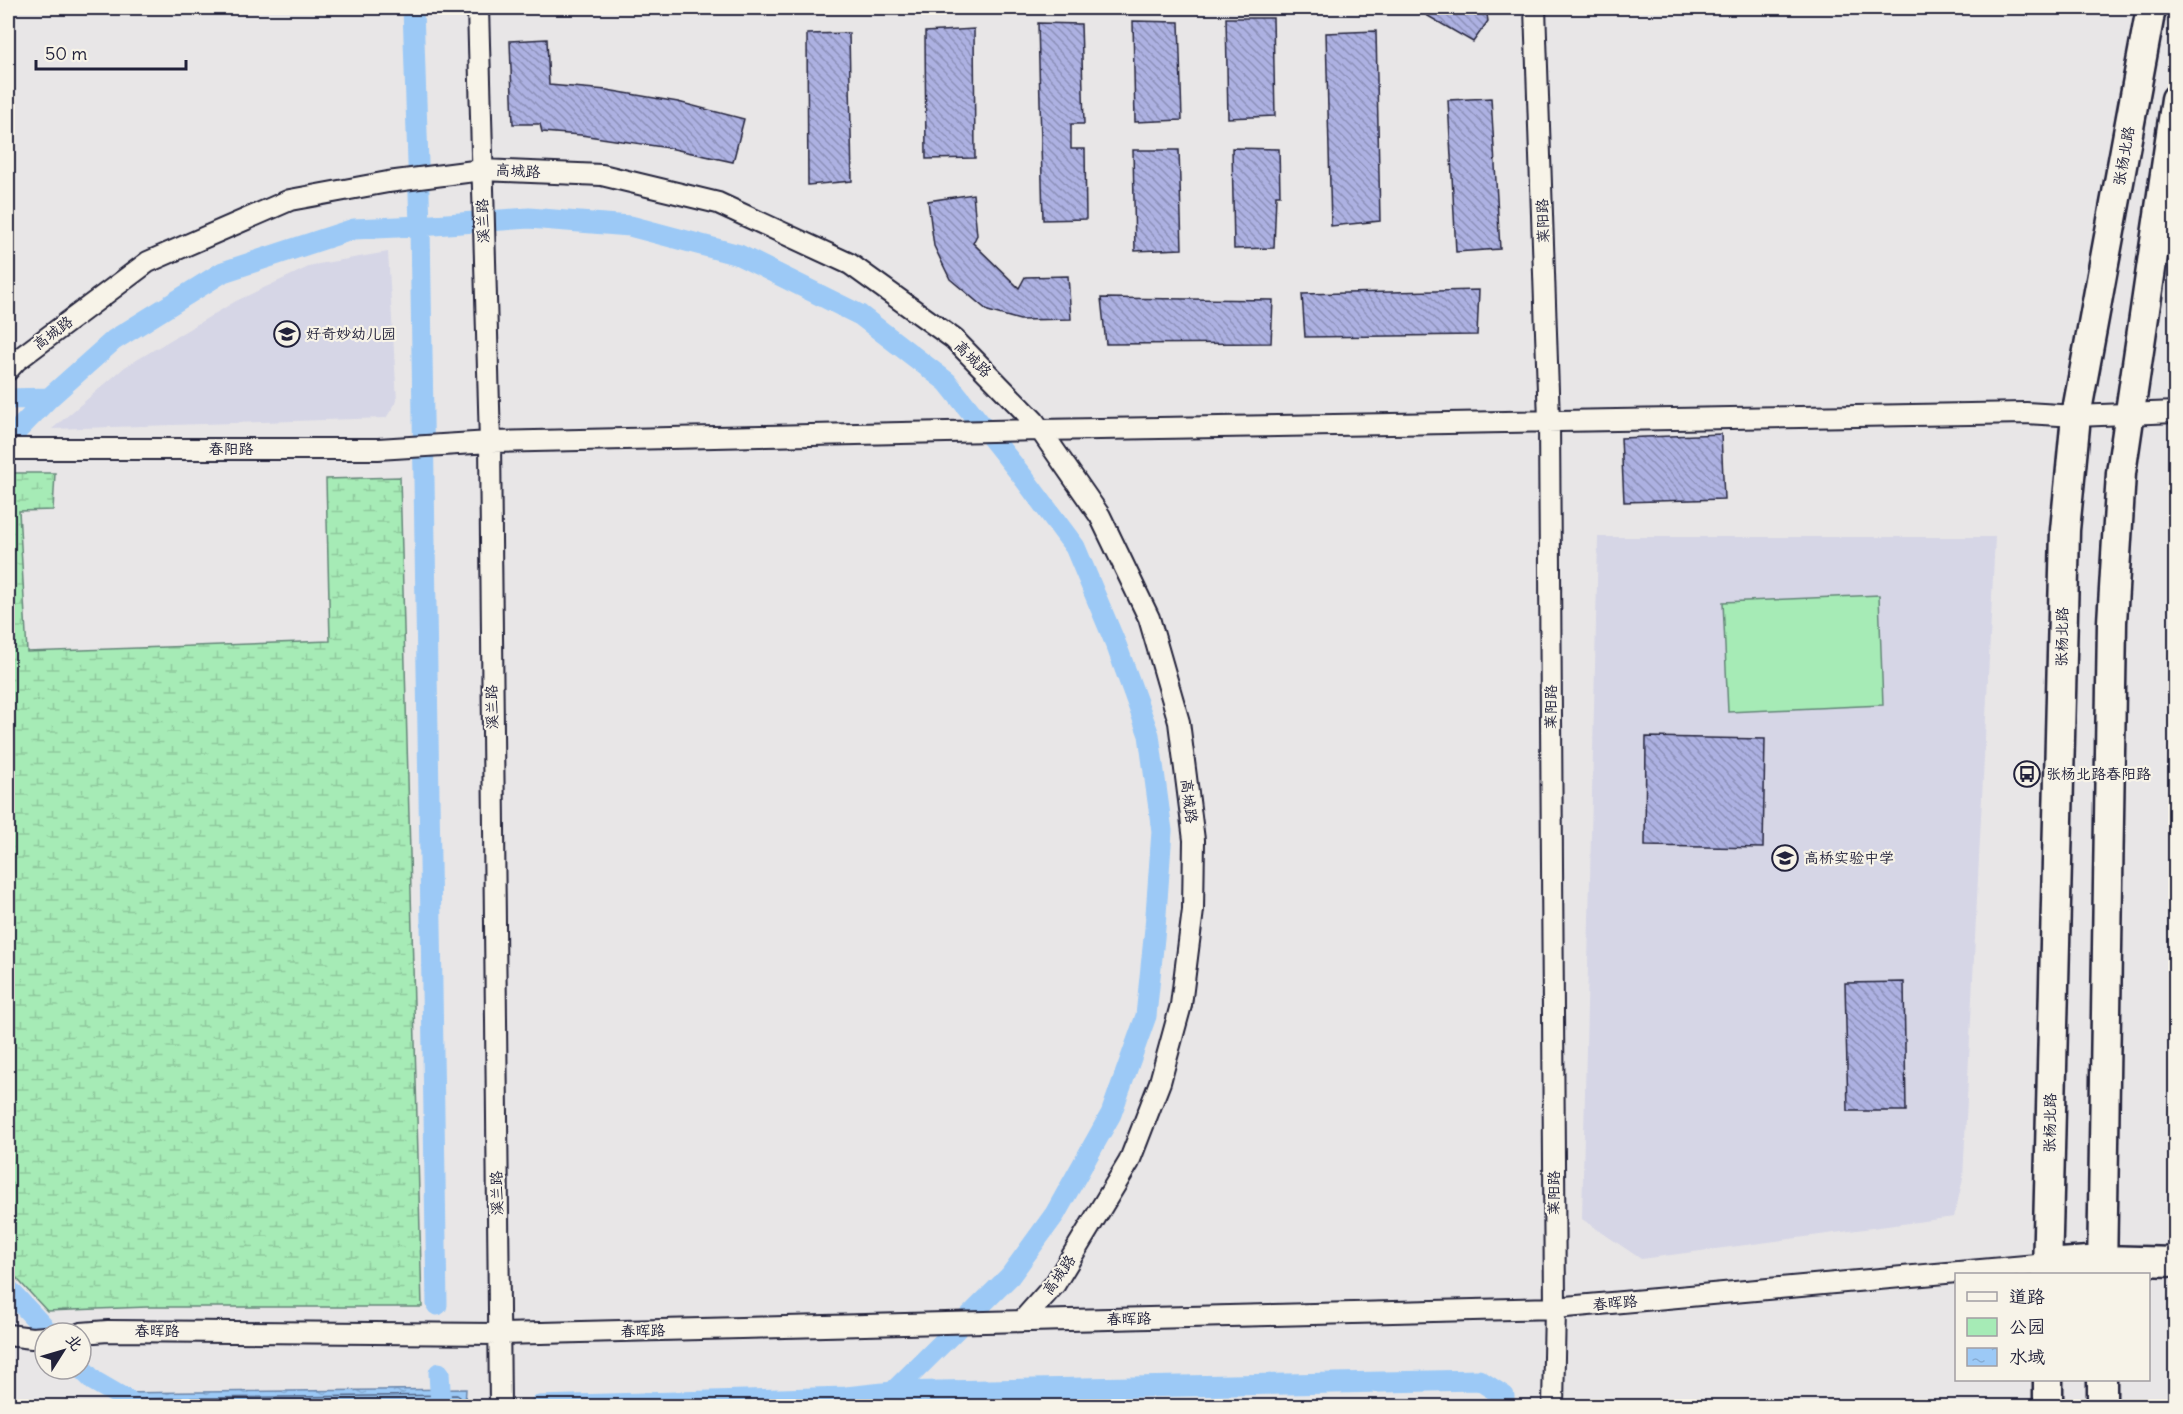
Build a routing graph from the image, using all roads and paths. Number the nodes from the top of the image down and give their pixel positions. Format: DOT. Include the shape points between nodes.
graph roads {
  1 [pos="478,8"];
  2 [pos="1535,8"];
  3 [pos="2151,8"];
  4 [pos="2175,99"];
  5 [pos="482,170"];
  6 [pos="12,365"];
  7 [pos="2175,412"];
  8 [pos="2130,413"];
  9 [pos="2076,416"];
  10 [pos="1550,421"];
  11 [pos="1040,430"];
  12 [pos="490,442"];
  13 [pos="8,449"];
  14 [pos="2175,1262"];
  15 [pos="2102,1267"];
  16 [pos="2047,1270"];
  17 [pos="2008,1273"];
  18 [pos="1955,1277"];
  19 [pos="1555,1308"];
  20 [pos="1022,1321"];
  21 [pos="93,1332"];
  22 [pos="499,1334"];
  23 [pos="8,1335"];
  24 [pos="33,1337"];
  25 [pos="2048,1381"];
  26 [pos="2102,1381"];
  27 [pos="500,1407"];
  28 [pos="1553,1407"];
  29 [pos="2048,1407"];
  30 [pos="2102,1407"];
  1 -- 5 [label="street, 溪兰路"];
  2 -- 10 [label="street, 莱阳路"];
  3 -- 9 [label="main road, 张杨北路"];
  4 -- 8 [label="main road"];
  5 -- 6 [label="street, 高城路" via="290,200 148,262"];
  5 -- 11 [label="street, 高城路" via="602,175 718,203 850,264 954,339"];
  5 -- 12 [label="street, 溪兰路"];
  7 -- 8 [label="street, 春阳路"];
  8 -- 9 [label="street, 春阳路"];
  8 -- 15 [label="main road" via="2121,473 2112,622"];
  9 -- 10 [label="street, 春阳路" via="2026,413"];
  9 -- 16 [label="main road, 张杨北路" via="2065,530"];
  10 -- 11 [label="street, 春阳路"];
  10 -- 19 [label="street, 莱阳路"];
  11 -- 12 [label="street, 春阳路"];
  11 -- 20 [label="street, 高城路" via="1100,516 1149,618 1179,722 1194,840 1193,910 1180,1005 1161,1082 1129,1162 1055,1284"];
  12 -- 13 [label="street, 春阳路" via="378,449"];
  12 -- 22 [label="street, 溪兰路"];
  14 -- 15 [label="main road, 春晖路"];
  15 -- 16 [label="main road, 春晖路"];
  16 -- 17 [label="street, 春晖路"];
  18 -- 19 [label="street, 春晖路"];
  19 -- 20 [label="street, 春晖路"];
  19 -- 28 [label="street, 莱阳路"];
  20 -- 22 [label="street, 春晖路"];
  21 -- 22 [label="street, 春晖路"];
  22 -- 27 [label="street, 溪兰路"];
  23 -- 24 [label="street"];
  25 -- 29 [label="main road"];
  26 -- 30 [label="main road"];
}
